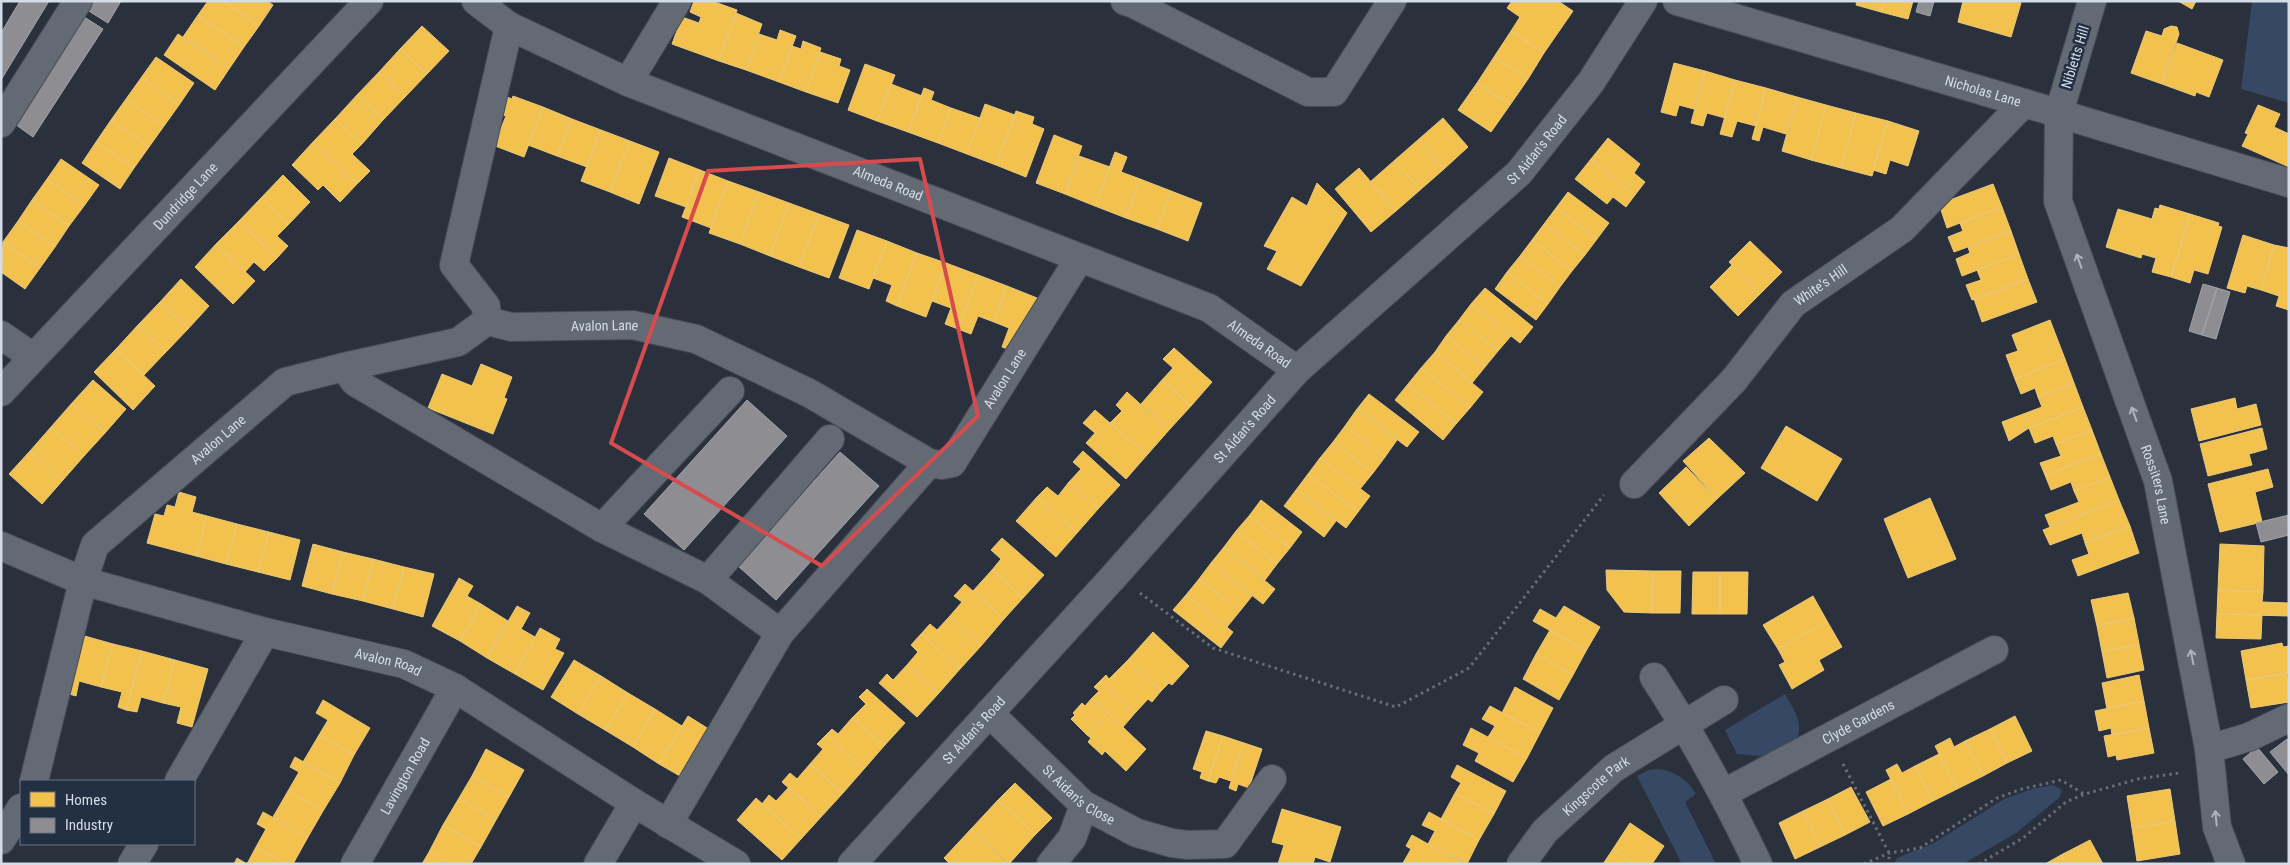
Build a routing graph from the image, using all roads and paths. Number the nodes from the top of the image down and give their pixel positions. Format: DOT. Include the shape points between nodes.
graph roads {
  1 [pos="78,1"];
  2 [pos="369,1"];
  3 [pos="476,1"];
  4 [pos="677,1"];
  5 [pos="1125,1"];
  6 [pos="1392,1"];
  7 [pos="1643,1"];
  8 [pos="1677,1"];
  9 [pos="2092,1"];
  10 [pos="509,26"];
  11 [pos="628,82"];
  12 [pos="2024,102"];
  13 [pos="2059,113"];
  14 [pos="1,123"];
  15 [pos="2289,183"];
  16 [pos="1079,259"];
  17 [pos="487,321"];
  18 [pos="1,335"];
  19 [pos="33,357"];
  20 [pos="344,367"];
  21 [pos="1296,370"];
  22 [pos="730,391"];
  23 [pos="1,392"];
  24 [pos="830,439"];
  25 [pos="929,463"];
  26 [pos="1634,484"];
  27 [pos="602,528"];
  28 [pos="1,546"];
  29 [pos="1116,574"];
  30 [pos="708,580"];
  31 [pos="82,581"];
  32 [pos="265,632"];
  33 [pos="780,633"];
  34 [pos="1994,650"];
  35 [pos="1654,677"];
  36 [pos="455,688"];
  37 [pos="1724,700"];
  38 [pos="989,713"];
  39 [pos="2289,718"];
  40 [pos="1685,725"];
  41 [pos="1828,737"];
  42 [pos="2210,760"];
  43 [pos="1272,779"];
  44 [pos="34,780"];
  45 [pos="180,780"];
  46 [pos="1724,793"];
  47 [pos="2085,794"];
  48 [pos="634,803"];
  49 [pos="1084,805"];
  50 [pos="20,810"];
  51 [pos="668,824"];
  52 [pos="1,840"];
  53 [pos="143,845"];
  54 [pos="1890,853"];
  55 [pos="1188,854"];
  56 [pos="132,864"];
  57 [pos="355,864"];
  58 [pos="598,864"];
  59 [pos="736,864"];
  60 [pos="852,864"];
  61 [pos="1051,864"];
  62 [pos="1521,864"];
  63 [pos="1758,864"];
  64 [pos="1864,864"];
  65 [pos="1889,864"];
  66 [pos="1979,864"];
  67 [pos="2231,864"];
  1 -- 14 [label="street"];
  2 -- 19 [label="street, Dundridge Lane"];
  3 -- 10 [label="street, Almeda Road"];
  4 -- 11 [label="street"];
  5 -- 6 [label="street" via="1308,92 1334,92"];
  7 -- 21 [label="street, St Aidan's Road" via="1591,82 1519,173"];
  8 -- 12 [label="street, Nicholas Lane"];
  9 -- 13 [label="street, Nibletts Hill"];
  10 -- 11 [label="street, Almeda Road"];
  10 -- 17 [label="street" via="454,266 486,306"];
  11 -- 16 [label="street, Almeda Road"];
  12 -- 13 [label="street, Nicholas Lane"];
  12 -- 26 [label="street, White's Hill" via="1902,229 1793,304 1734,380"];
  13 -- 15 [label="street, Nicholas Lane"];
  42 -- 13 [label="street, Rossiters Lane, one-way" via="2158,481 2058,201"];
  16 -- 21 [label="street, Almeda Road" via="1209,308"];
  16 -- 25 [label="street, Avalon Lane" via="952,463"];
  17 -- 20 [label="street, Avalon Lane" via="458,342"];
  17 -- 25 [label="street, Avalon Lane" via="511,327 634,325 696,338 809,393"];
  18 -- 19 [label="street"];
  19 -- 23 [label="street, Dundridge Lane"];
  20 -- 27 [label="street" via="355,382"];
  20 -- 31 [label="street, Avalon Lane" via="285,382 95,545"];
  21 -- 29 [label="street, St Aidan's Road"];
  22 -- 27 [label="street"];
  24 -- 30 [label="street"];
  25 -- 33 [label="street"];
  26 -- 29 [label="path" via="1607,492 1469,668 1396,707 1213,648"];
  27 -- 30 [label="street"];
  28 -- 31 [label="street, Avalon Road"];
  29 -- 38 [label="street, St Aidan's Road"];
  30 -- 33 [label="street"];
  31 -- 32 [label="street, Avalon Road"];
  31 -- 44 [label="street, Avalon Lane"];
  32 -- 36 [label="street, Avalon Road" via="404,664"];
  32 -- 45 [label="street"];
  33 -- 51 [label="street"];
  34 -- 41 [label="street, Clyde Gardens"];
  35 -- 40 [label="street"];
  36 -- 48 [label="street, Avalon Road"];
  36 -- 57 [label="street, Lavington Road"];
  37 -- 40 [label="street, Kingscote Park"];
  38 -- 49 [label="street, St Aidan's Close"];
  38 -- 60 [label="street, St Aidan's Road"];
  39 -- 42 [label="street"];
  40 -- 46 [label="street"];
  40 -- 62 [label="street, Kingscote Park" via="1614,768 1545,831"];
  41 -- 46 [label="street, Clyde Gardens"];
  41 -- 54 [label="path"];
  42 -- 47 [label="path" via="2179,773 2138,779"];
  67 -- 42 [label="street, Rossiters Lane, one-way" via="2217,826"];
  43 -- 55 [label="street, St Aidan's Close" via="1226,844"];
  46 -- 63 [label="street"];
  47 -- 54 [label="path" via="2062,780 2022,789 1997,798 1920,848"];
  47 -- 66 [label="path" via="2066,802 2023,838"];
  48 -- 51 [label="street, Avalon Road"];
  48 -- 58 [label="street"];
  49 -- 55 [label="street, St Aidan's Close" via="1137,833 1172,843"];
  49 -- 61 [label="street" via="1072,838"];
  50 -- 52 [label="street"];
  51 -- 59 [label="street, Avalon Road"];
  53 -- 56 [label="street"];
  54 -- 64 [label="path"];
  54 -- 65 [label="path"];
}
